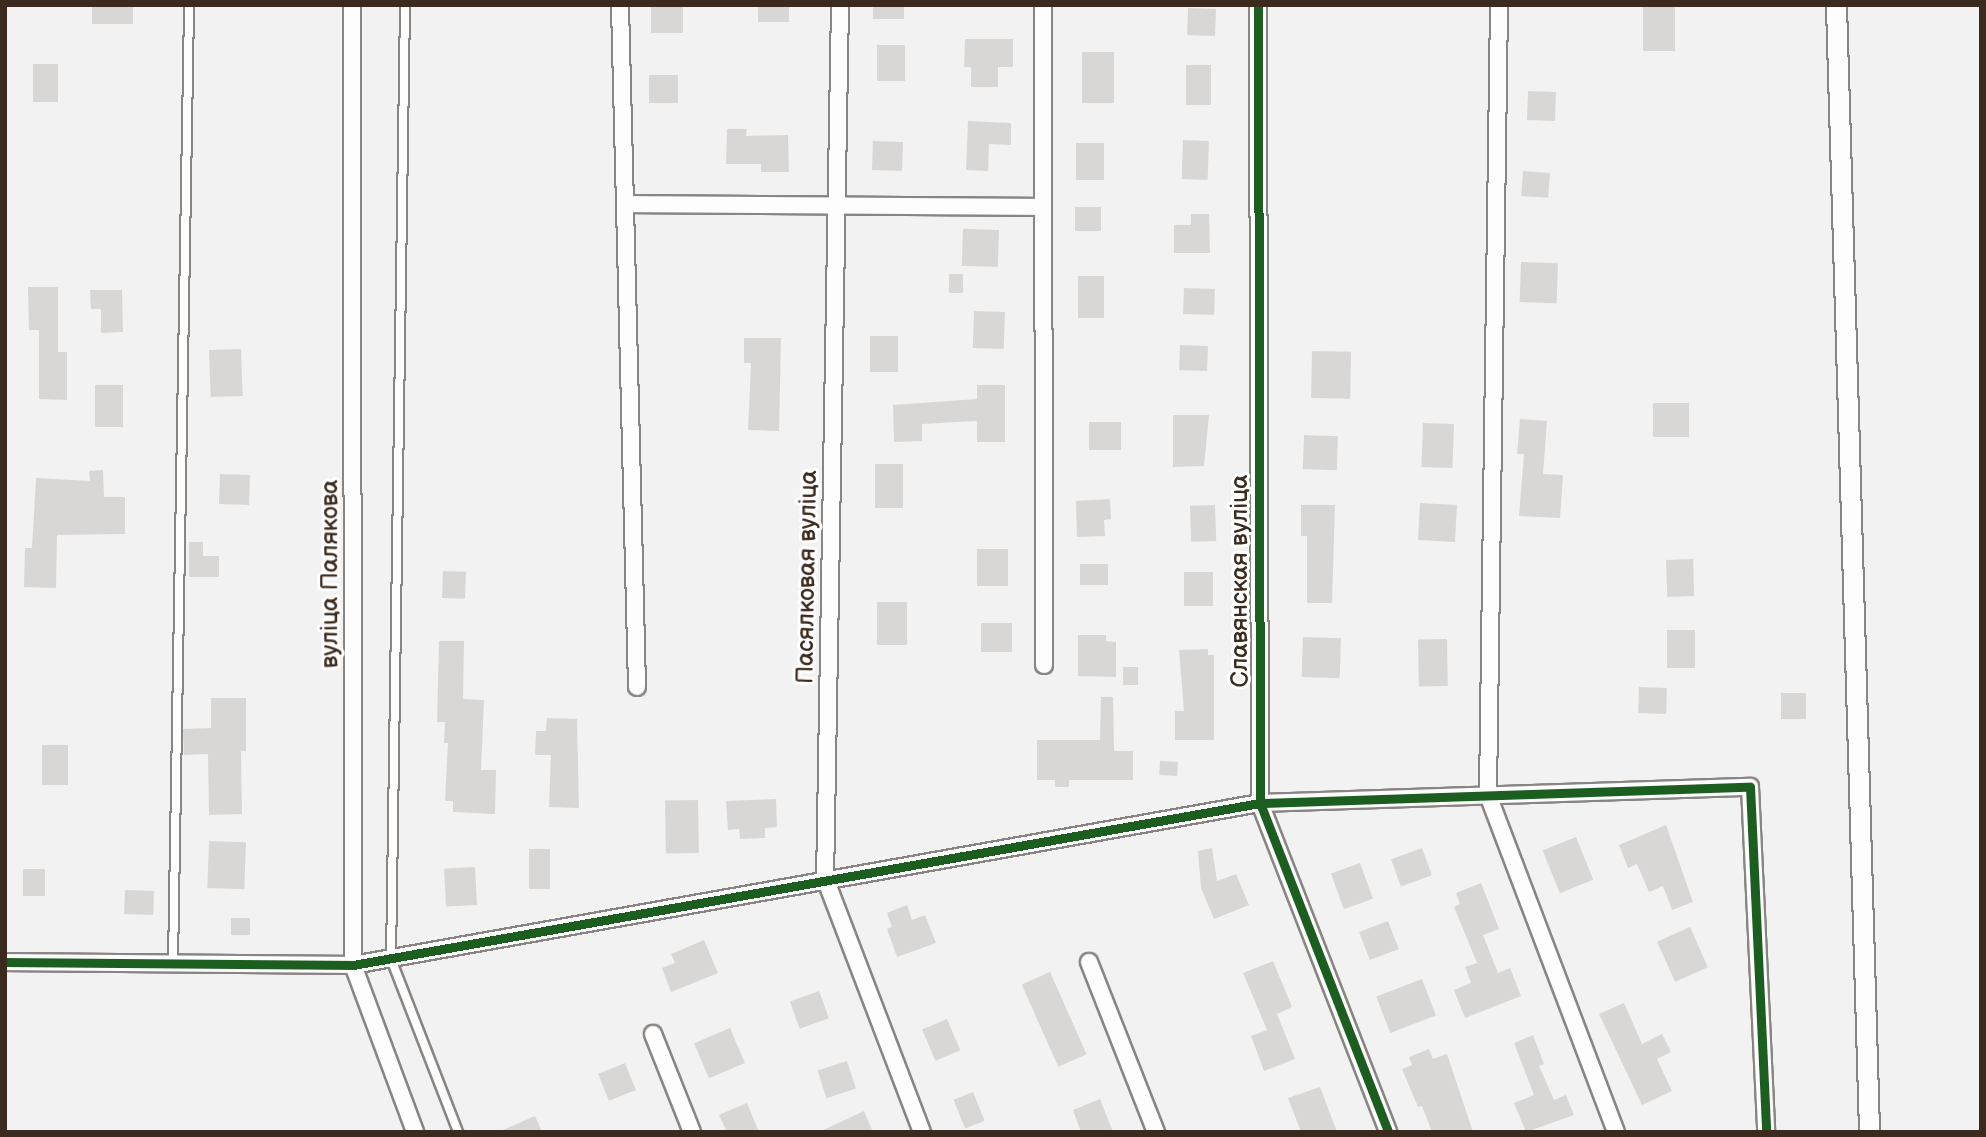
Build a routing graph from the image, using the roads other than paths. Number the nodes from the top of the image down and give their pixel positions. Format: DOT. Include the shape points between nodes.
graph roads {
  1 [pos="189,5"];
  2 [pos="352,5"];
  3 [pos="405,5"];
  4 [pos="620,5"];
  5 [pos="840,5"];
  6 [pos="1043,5"];
  7 [pos="1258,5"];
  8 [pos="1499,5"];
  9 [pos="1836,5"];
  10 [pos="625,204"];
  11 [pos="836,206"];
  12 [pos="1043,207"];
  13 [pos="1044,665"];
  14 [pos="637,687"];
  15 [pos="1488,795"];
  16 [pos="1260,803"];
  17 [pos="825,878"];
  18 [pos="391,959"];
  19 [pos="5,962"];
  20 [pos="1089,962"];
  21 [pos="173,963"];
  22 [pos="353,965"];
  23 [pos="653,1034"];
  24 [pos="415,1132"];
  25 [pos="458,1132"];
  26 [pos="692,1132"];
  27 [pos="922,1132"];
  28 [pos="1156,1132"];
  29 [pos="1388,1132"];
  30 [pos="1616,1132"];
  31 [pos="1766,1132"];
  32 [pos="1869,1132"];
  1 -- 21 [label="lane"];
  2 -- 22 [label="street, вуліца Палякова"];
  3 -- 18 [label="lane"];
  4 -- 10 [label="street"];
  5 -- 11 [label="street, Пасялковая вуліца"];
  6 -- 12 [label="street"];
  7 -- 16 [label="street, Славянская вуліца"];
  8 -- 15 [label="street"];
  9 -- 32 [label="street"];
  10 -- 11 [label="street"];
  10 -- 14 [label="street"];
  11 -- 12 [label="street"];
  11 -- 17 [label="street, Пасялковая вуліца"];
  12 -- 13 [label="street"];
  15 -- 16 [label="street"];
  15 -- 30 [label="street"];
  15 -- 31 [label="street" via="1750,787"];
  16 -- 17 [label="street"];
  16 -- 29 [label="street, Славянская вуліца"];
  17 -- 18 [label="street"];
  17 -- 27 [label="street, Пасялковая вуліца"];
  18 -- 22 [label="street"];
  18 -- 25 [label="lane"];
  19 -- 21 [label="street"];
  20 -- 28 [label="street"];
  21 -- 22 [label="street"];
  22 -- 24 [label="street, вуліца Палякова"];
  23 -- 26 [label="street"];
}
